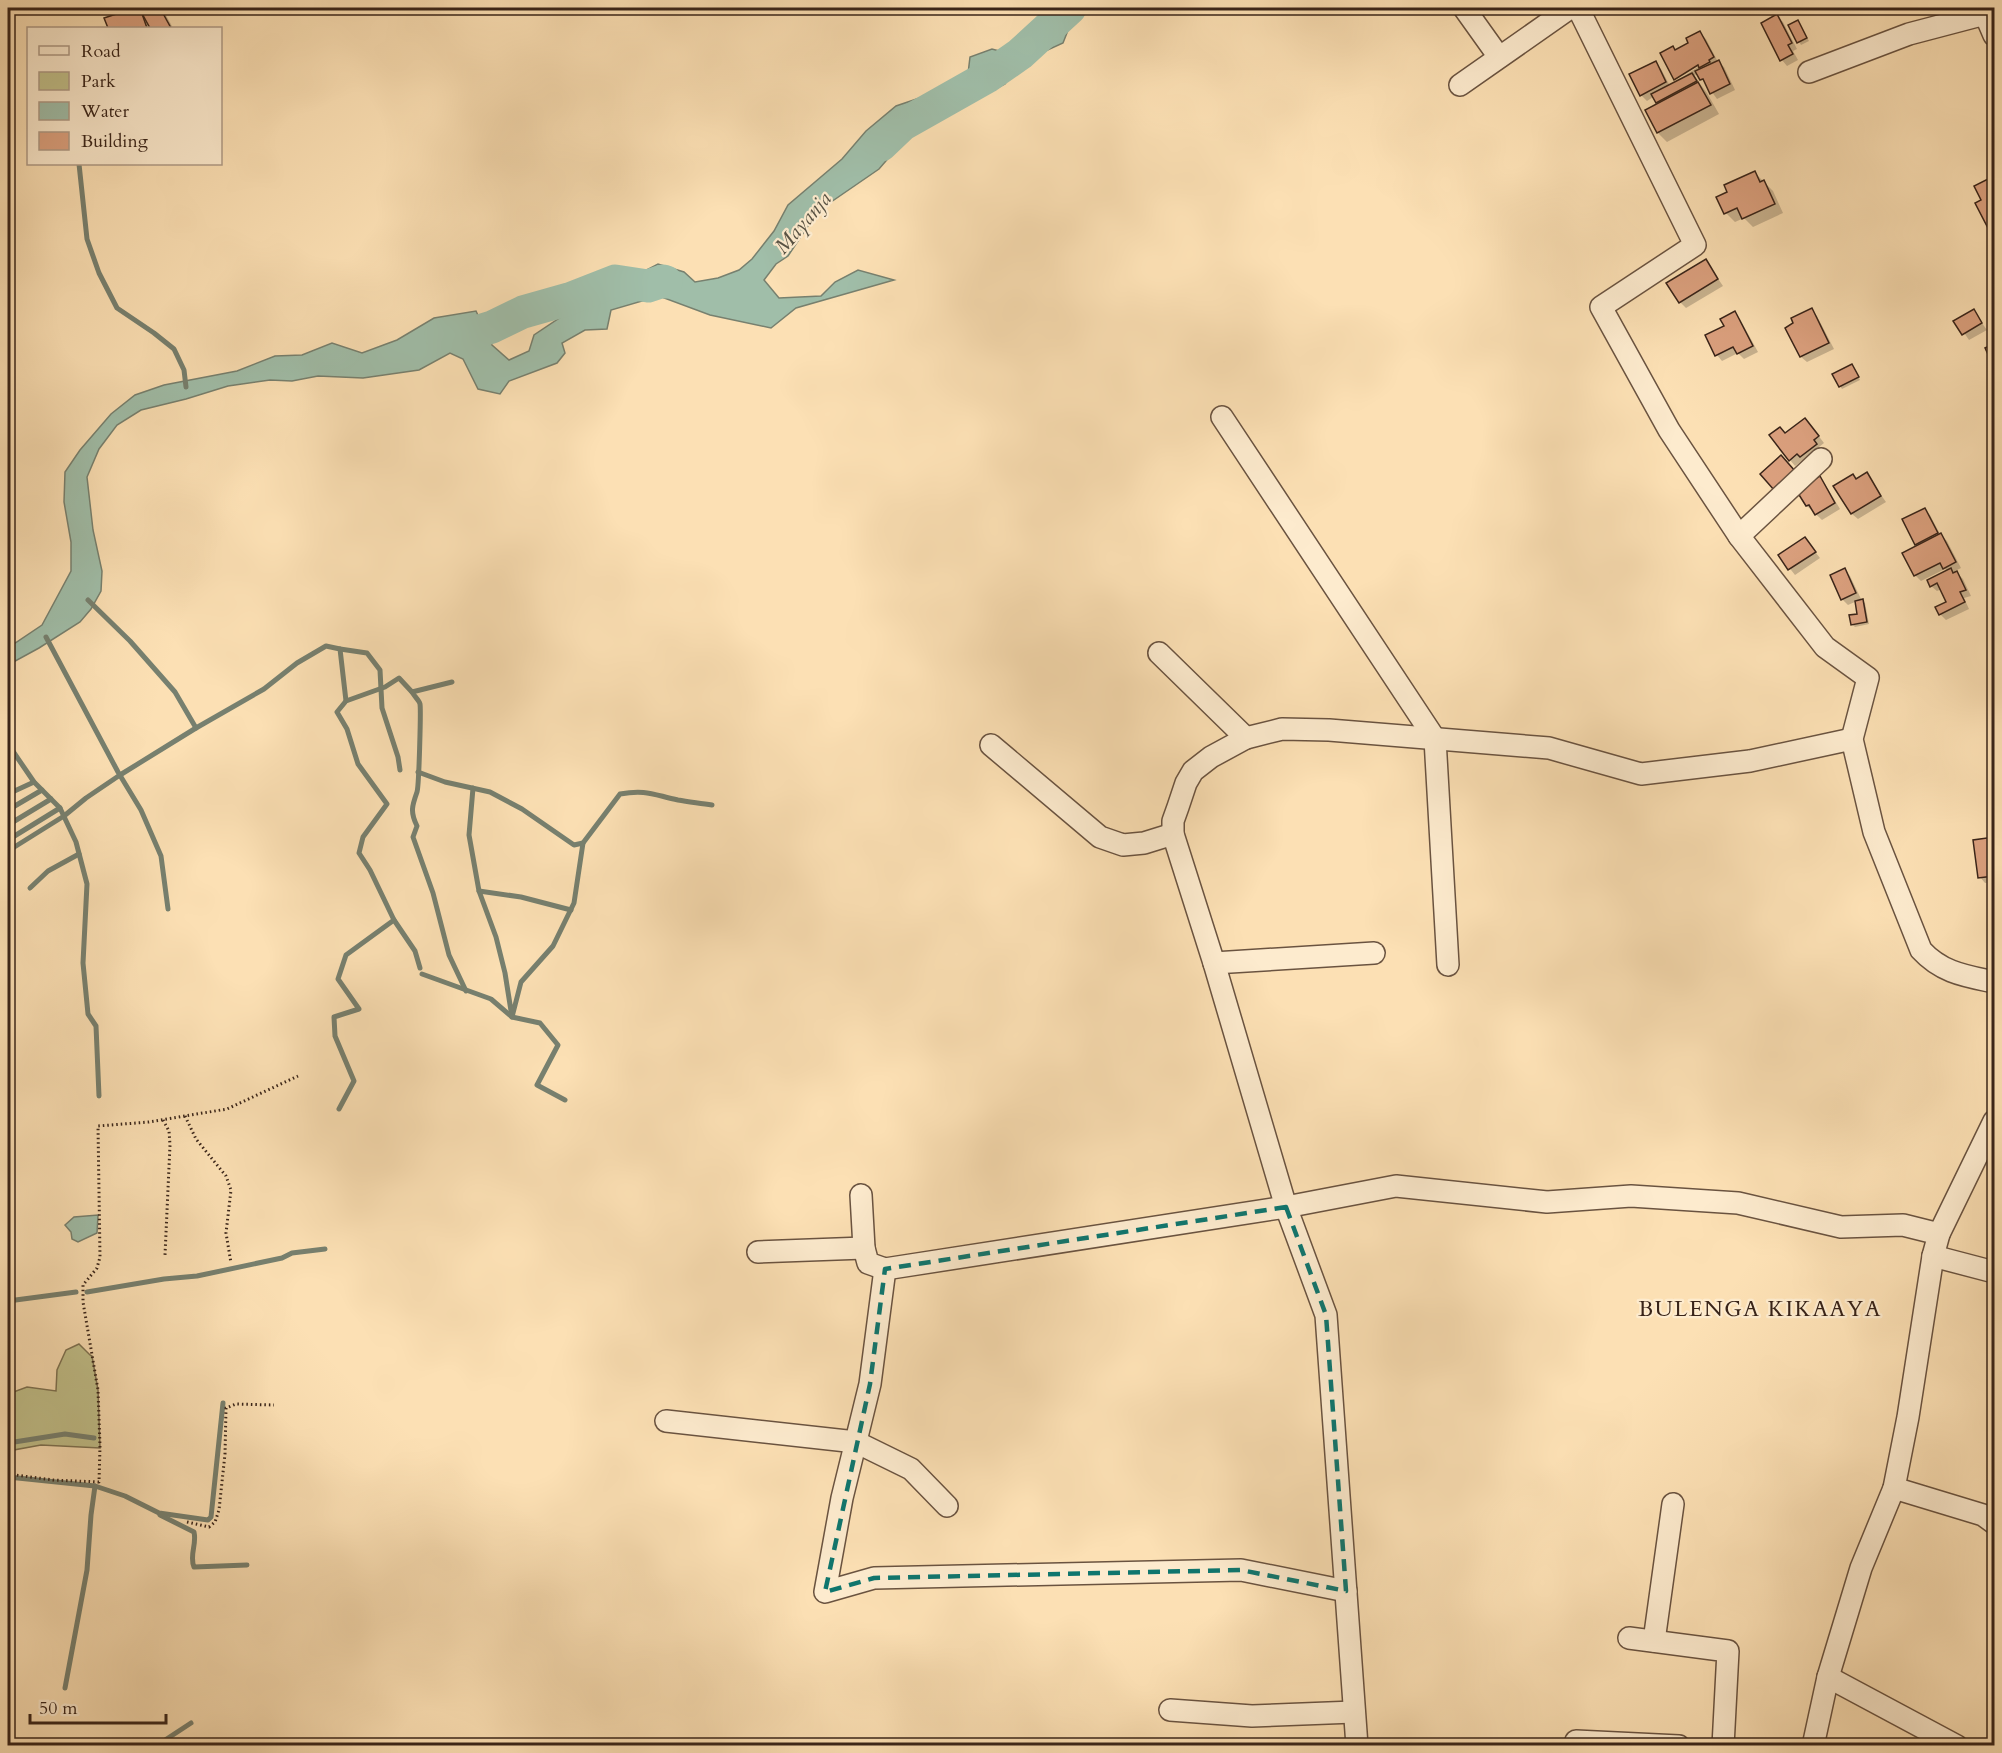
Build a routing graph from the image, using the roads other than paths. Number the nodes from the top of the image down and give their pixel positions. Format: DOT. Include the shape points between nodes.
graph roads {
  1 [pos="1464,8"];
  2 [pos="1570,8"];
  3 [pos="1578,8"];
  4 [pos="1995,35"];
  5 [pos="1499,57"];
  6 [pos="1809,72"];
  7 [pos="1460,85"];
  8 [pos="1222,417"];
  9 [pos="1821,459"];
  10 [pos="1739,536"];
  11 [pos="1159,653"];
  12 [pos="1246,738"];
  13 [pos="1852,739"];
  14 [pos="1435,740"];
  15 [pos="991,745"];
  16 [pos="1173,834"];
  17 [pos="1374,953"];
  18 [pos="1214,963"];
  19 [pos="1448,965"];
  20 [pos="1995,982"];
  21 [pos="1995,1121"];
  22 [pos="861,1195"];
  23 [pos="1286,1208"];
  24 [pos="1939,1234"];
  25 [pos="864,1248"];
  26 [pos="758,1252"];
  27 [pos="1933,1256"];
  28 [pos="885,1269"];
  29 [pos="1995,1272"];
  30 [pos="666,1421"];
  31 [pos="856,1442"];
  32 [pos="1894,1488"];
  33 [pos="1673,1504"];
  34 [pos="947,1506"];
  35 [pos="1995,1523"];
  36 [pos="1346,1591"];
  37 [pos="1629,1638"];
  38 [pos="1654,1641"];
  39 [pos="1828,1677"];
  40 [pos="1170,1710"];
  41 [pos="1354,1712"];
  42 [pos="1576,1742"];
  43 [pos="1357,1746"];
  44 [pos="1679,1746"];
  45 [pos="1723,1746"];
  46 [pos="1813,1746"];
  47 [pos="1957,1746"];
  1 -- 5 [label="street"];
  2 -- 5 [label="street"];
  3 -- 10 [label="street" via="1695,245 1601,307 1669,430"];
  4 -- 6 [label="street" via="1985,14 1909,34"];
  5 -- 7 [label="street"];
  8 -- 14 [label="street"];
  9 -- 10 [label="street"];
  10 -- 13 [label="street" via="1825,647 1868,678"];
  11 -- 12 [label="street"];
  12 -- 14 [label="street" via="1282,729"];
  12 -- 16 [label="street" via="1193,771 1173,821"];
  13 -- 14 [label="street" via="1750,761 1641,774 1549,748"];
  13 -- 20 [label="street" via="1874,832 1921,950 1933,963"];
  14 -- 19 [label="street"];
  15 -- 16 [label="street" via="1100,837 1123,845"];
  16 -- 18 [label="street"];
  17 -- 18 [label="street"];
  18 -- 23 [label="street"];
  21 -- 24 [label="street"];
  22 -- 25 [label="street"];
  23 -- 24 [label="street" via="1396,1186 1547,1202 1631,1196 1738,1203 1841,1227 1904,1226"];
  23 -- 28 [label="street"];
  23 -- 36 [label="street" via="1326,1315"];
  24 -- 27 [label="street"];
  25 -- 26 [label="street"];
  25 -- 28 [label="street" via="868,1263"];
  27 -- 29 [label="street"];
  27 -- 32 [label="street"];
  28 -- 31 [label="street" via="870,1384"];
  30 -- 31 [label="street"];
  31 -- 34 [label="street" via="911,1469"];
  31 -- 36 [label="street" via="825,1593 874,1578 1241,1570"];
  32 -- 35 [label="street" via="1983,1515"];
  32 -- 39 [label="street" via="1861,1568"];
  33 -- 38 [label="street"];
  36 -- 41 [label="street"];
  37 -- 38 [label="street"];
  38 -- 45 [label="street" via="1728,1651"];
  39 -- 46 [label="street"];
  39 -- 47 [label="street"];
  40 -- 41 [label="street" via="1252,1716"];
  41 -- 43 [label="street"];
  42 -- 44 [label="street"];
}
